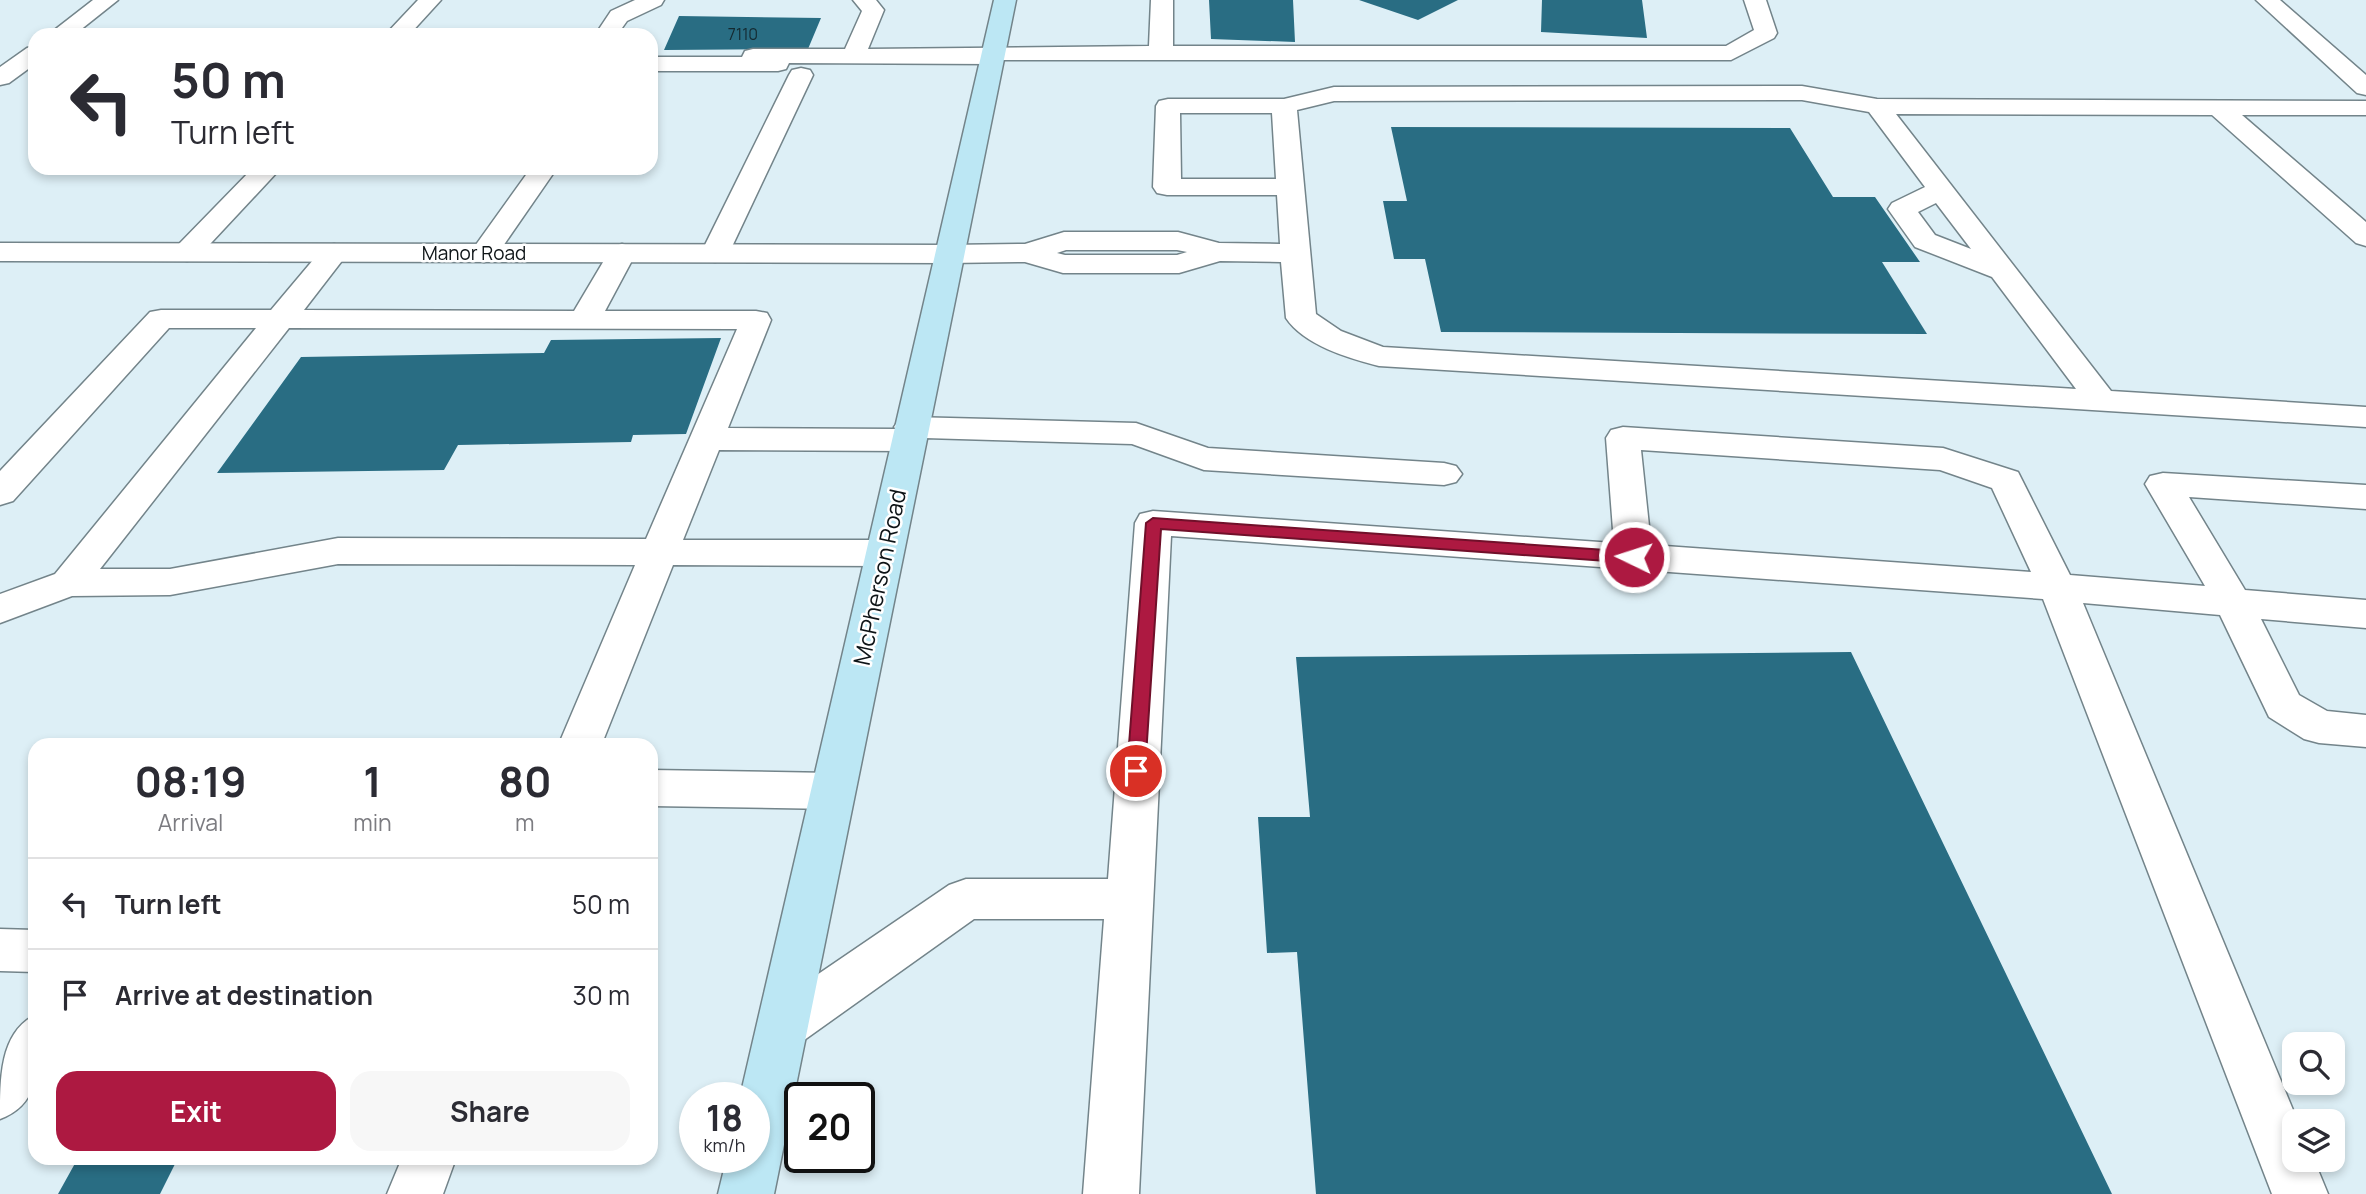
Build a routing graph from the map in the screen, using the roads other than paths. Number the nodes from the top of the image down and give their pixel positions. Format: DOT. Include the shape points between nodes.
graph roads {
  1 [pos="107,0"];
  2 [pos="429,0"];
  3 [pos="654,0"];
  4 [pos="864,0"];
  5 [pos="1004,0"];
  6 [pos="1162,0"];
  7 [pos="1755,0"];
  8 [pos="2267,0"];
  9 [pos="69,28"];
  10 [pos="403,28"];
  11 [pos="623,28"];
  12 [pos="628,28"];
  13 [pos="1161,52"];
  14 [pos="992,55"];
  15 [pos="658,56"];
  16 [pos="854,56"];
  17 [pos="28,58"];
  18 [pos="658,64"];
  19 [pos="809,65"];
  20 [pos="0,78"];
  21 [pos="2366,88"];
  22 [pos="1284,106"];
  23 [pos="1877,106"];
  24 [pos="2218,108"];
  25 [pos="2366,108"];
  26 [pos="261,175"];
  27 [pos="539,175"];
  28 [pos="1291,187"];
  29 [pos="1941,190"];
  30 [pos="2366,237"];
  31 [pos="0,252"];
  32 [pos="187,252"];
  33 [pos="334,253"];
  34 [pos="484,253"];
  35 [pos="622,253"];
  36 [pos="715,253"];
  37 [pos="1295,253"];
  38 [pos="948,254"];
  39 [pos="2002,271"];
  40 [pos="280,319"];
  41 [pos="584,320"];
  42 [pos="2100,399"];
  43 [pos="2366,417"];
  44 [pos="910,433"];
  45 [pos="707,439"];
  46 [pos="1444,474"];
  47 [pos="0,493"];
  48 [pos="2366,497"];
  49 [pos="660,552"];
  50 [pos="884,553"];
  51 [pos="1634,557"];
  52 [pos="68,583"];
  53 [pos="2057,587"];
  54 [pos="2233,602"];
  55 [pos="0,609"];
  56 [pos="2366,614"];
  57 [pos="2366,731"];
  58 [pos="582,738"];
  59 [pos="658,788"];
  60 [pos="832,791"];
  61 [pos="1129,899"];
  62 [pos="0,950"];
  63 [pos="28,951"];
  64 [pos="782,1027"];
  65 [pos="28,1050"];
  66 [pos="770,1082"];
  67 [pos="0,1094"];
  68 [pos="426,1165"];
  69 [pos="750,1173"];
  70 [pos="415,1194"];
  71 [pos="746,1194"];
  72 [pos="1111,1194"];
  73 [pos="2300,1194"];
  1 -- 9 [label="street"];
  2 -- 10 [label="street"];
  3 -- 11 [label="street" via="619,16"];
  3 -- 12 [label="street"];
  4 -- 16 [label="street" via="873,10"];
  5 -- 14 [label="main road, McPherson Road"];
  6 -- 13 [label="street"];
  7 -- 13 [label="street" via="1766,33 1731,53"];
  8 -- 21 [label="street"];
  13 -- 14 [label="street"];
  14 -- 16 [label="street"];
  14 -- 38 [label="main road, McPherson Road"];
  15 -- 19 [label="street" via="742,56"];
  16 -- 19 [label="street"];
  17 -- 20 [label="street"];
  18 -- 19 [label="street"];
  19 -- 36 [label="street"];
  22 -- 23 [label="street" via="1334,94 1802,93"];
  22 -- 28 [label="street"];
  22 -- 28 [label="street" via="1168,106 1167,187"];
  23 -- 24 [label="street"];
  23 -- 29 [label="street"];
  24 -- 25 [label="street"];
  24 -- 30 [label="street"];
  26 -- 32 [label="street"];
  27 -- 34 [label="street"];
  28 -- 37 [label="street"];
  29 -- 39 [label="street"];
  29 -- 39 [label="street" via="1902,209 1925,241"];
  31 -- 32 [label="street, Manor Road"];
  32 -- 33 [label="street, Manor Road"];
  33 -- 34 [label="street, Manor Road"];
  33 -- 40 [label="street"];
  34 -- 35 [label="street, Manor Road"];
  35 -- 36 [label="street, Manor Road"];
  35 -- 41 [label="street"];
  36 -- 38 [label="street, Manor Road"];
  37 -- 38 [label="street, Manor Road" via="1218,253 1179,264 1063,264 1027,253"];
  37 -- 42 [label="street" via="1301,317 1331,338 1379,356"];
  38 -- 44 [label="main road, McPherson Road"];
  39 -- 42 [label="street"];
  40 -- 41 [label="street"];
  40 -- 47 [label="street" via="161,318"];
  40 -- 52 [label="street"];
  41 -- 45 [label="street" via="756,320"];
  42 -- 43 [label="street"];
  44 -- 45 [label="street"];
  44 -- 46 [label="street" via="1136,434 1204,459"];
  44 -- 50 [label="main road, McPherson Road"];
  45 -- 49 [label="street"];
  48 -- 54 [label="street" via="2163,484"];
  49 -- 50 [label="street"];
  49 -- 52 [label="street" via="338,551 170,582"];
  49 -- 58 [label="street"];
  50 -- 60 [label="main road, McPherson Road"];
  51 -- 53 [label="street"];
  51 -- 53 [label="street" via="1623,438 1942,459 2006,480"];
  51 -- 61 [label="street" via="1153,523"];
  52 -- 55 [label="street"];
  53 -- 54 [label="street"];
  53 -- 73 [label="street"];
  54 -- 56 [label="street"];
  54 -- 57 [label="street" via="2284,706 2319,727"];
  59 -- 60 [label="street"];
  60 -- 64 [label="main road, McPherson Road"];
  61 -- 64 [label="street" via="967,899"];
  61 -- 72 [label="street"];
  62 -- 63 [label="street"];
  64 -- 66 [label="main road, McPherson Road"];
  65 -- 67 [label="street"];
  68 -- 70 [label="street"];
  69 -- 71 [label="main road, McPherson Road"];
}
